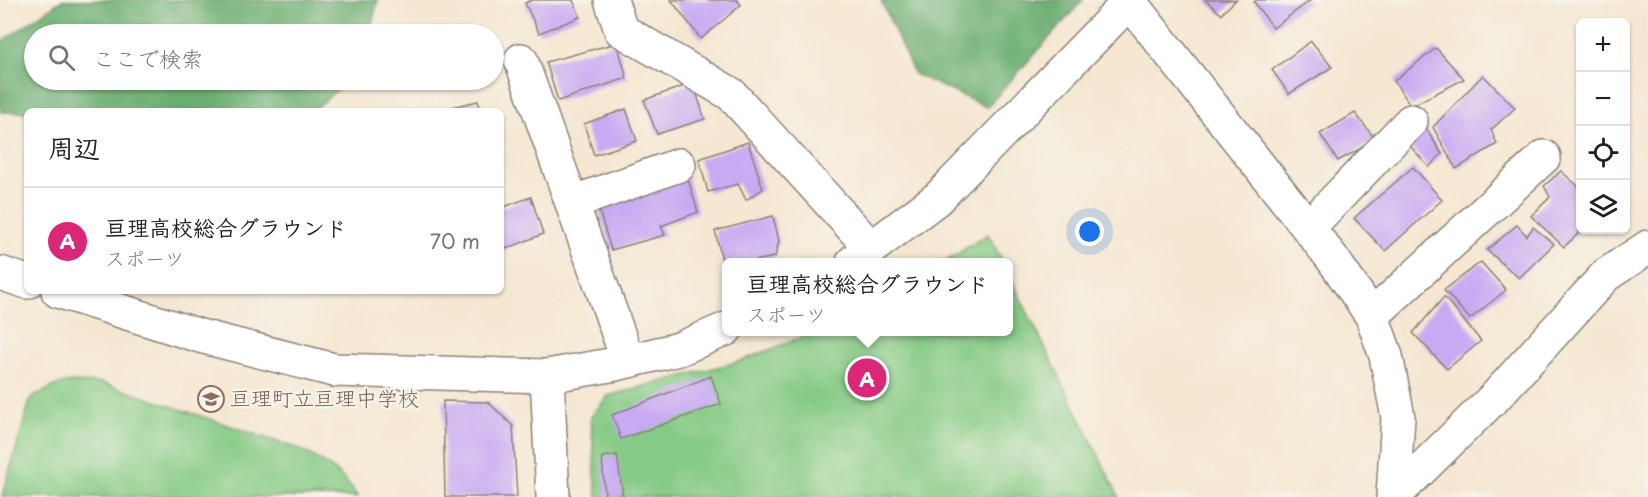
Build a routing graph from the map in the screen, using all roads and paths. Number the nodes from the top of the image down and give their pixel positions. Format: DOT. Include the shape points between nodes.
graph roads {
  1 [pos="611,0"];
  2 [pos="1130,1"];
  3 [pos="521,60"];
  4 [pos="1411,121"];
  5 [pos="1544,157"];
  6 [pos="679,165"];
  7 [pos="572,203"];
  8 [pos="1308,228"];
  9 [pos="1648,247"];
  10 [pos="863,256"];
  11 [pos="0,273"];
  12 [pos="24,281"];
  13 [pos="67,294"];
  14 [pos="1372,316"];
  15 [pos="722,331"];
  16 [pos="628,361"];
  17 [pos="547,376"];
  18 [pos="1393,496"];
  19 [pos="554,497"];
  1 -- 10 [label="street" via="621,30 731,93"];
  2 -- 8 [label="street"];
  2 -- 10 [label="street" via="938,198"];
  3 -- 7 [label="street"];
  4 -- 8 [label="street"];
  5 -- 14 [label="street"];
  6 -- 7 [label="street"];
  7 -- 16 [label="street"];
  8 -- 14 [label="street"];
  9 -- 18 [label="street" via="1606,275 1496,396"];
  11 -- 12 [label="street"];
  13 -- 17 [label="street" via="200,336 334,370"];
  14 -- 18 [label="street" via="1386,356 1398,417"];
  15 -- 16 [label="street" via="679,349"];
  16 -- 17 [label="street"];
  17 -- 19 [label="street"];
}
